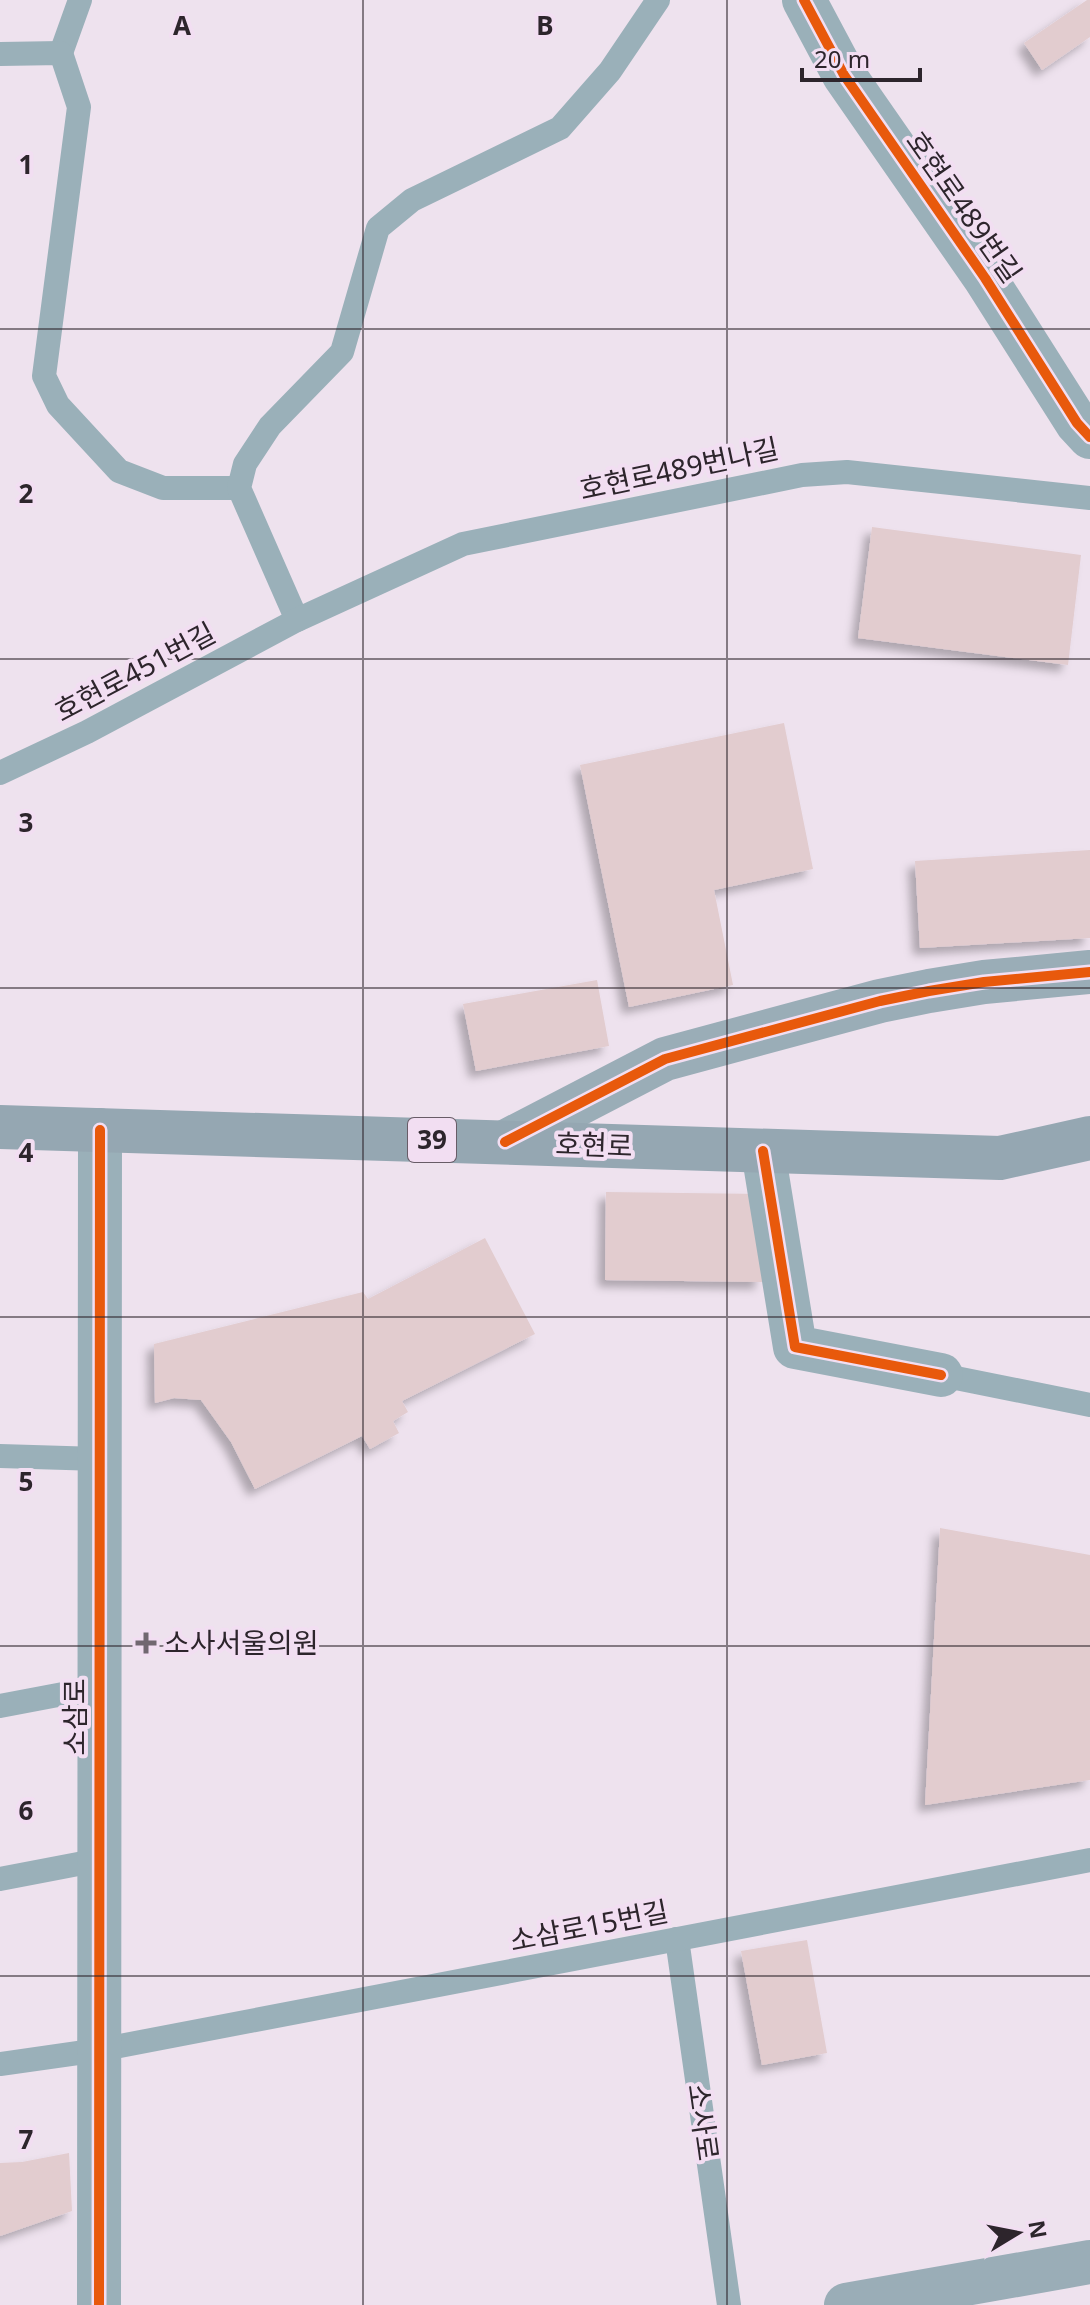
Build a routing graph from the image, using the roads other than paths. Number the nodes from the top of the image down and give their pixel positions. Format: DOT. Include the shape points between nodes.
graph roads {
  1 [pos="80,0"];
  2 [pos="658,0"];
  3 [pos="804,0"];
  4 [pos="61,53"];
  5 [pos="0,54"];
  6 [pos="1090,437"];
  7 [pos="239,488"];
  8 [pos="1090,498"];
  9 [pos="297,620"];
  10 [pos="0,773"];
  11 [pos="1090,972"];
  12 [pos="0,1127"];
  13 [pos="100,1130"];
  14 [pos="1090,1138"];
  15 [pos="505,1142"];
  16 [pos="763,1151"];
  17 [pos="941,1375"];
  18 [pos="1090,1405"];
  19 [pos="0,1456"];
  20 [pos="99,1459"];
  21 [pos="100,1687"];
  22 [pos="0,1706"];
  23 [pos="99,1860"];
  24 [pos="1090,1860"];
  25 [pos="0,1879"];
  26 [pos="677,1939"];
  27 [pos="99,2050"];
  28 [pos="0,2064"];
  29 [pos="1090,2262"];
  30 [pos="99,2305"];
  31 [pos="729,2305"];
  32 [pos="846,2305"];
  1 -- 4 [label="lane"];
  2 -- 7 [label="lane" via="610,71 560,128 412,200 378,228 342,352 270,426 245,464"];
  3 -- 6 [label="street, 호현로489번길" via="844,75"];
  4 -- 5 [label="lane"];
  4 -- 7 [label="lane" via="79,107 44,376 58,405 119,471 163,488"];
  7 -- 9 [label="lane"];
  8 -- 9 [label="lane, 호현로489번나길" via="847,472 802,475 463,544"];
  9 -- 10 [label="lane, 호현로451번길"];
  11 -- 15 [label="street" via="984,982 892,999 665,1059"];
  12 -- 13 [label="main road, 호현로 / 39"];
  13 -- 15 [label="main road, 호현로 / 39"];
  13 -- 20 [label="street, 소삼로"];
  14 -- 16 [label="main road, 호현로 / 39" via="1000,1158"];
  15 -- 16 [label="main road, 호현로 / 39"];
  16 -- 17 [label="street" via="795,1347"];
  17 -- 18 [label="lane"];
  19 -- 20 [label="lane"];
  20 -- 21 [label="street, 소삼로"];
  21 -- 22 [label="lane"];
  21 -- 23 [label="street, 소삼로"];
  23 -- 25 [label="lane"];
  23 -- 27 [label="street, 소삼로"];
  24 -- 26 [label="lane, 소삼로15번길"];
  26 -- 27 [label="lane, 소삼로15번길"];
  26 -- 31 [label="lane, 소사로"];
  27 -- 28 [label="lane, 소삼로15번길"];
  27 -- 30 [label="street, 소삼로"];
  29 -- 32 [label="street"];
}
